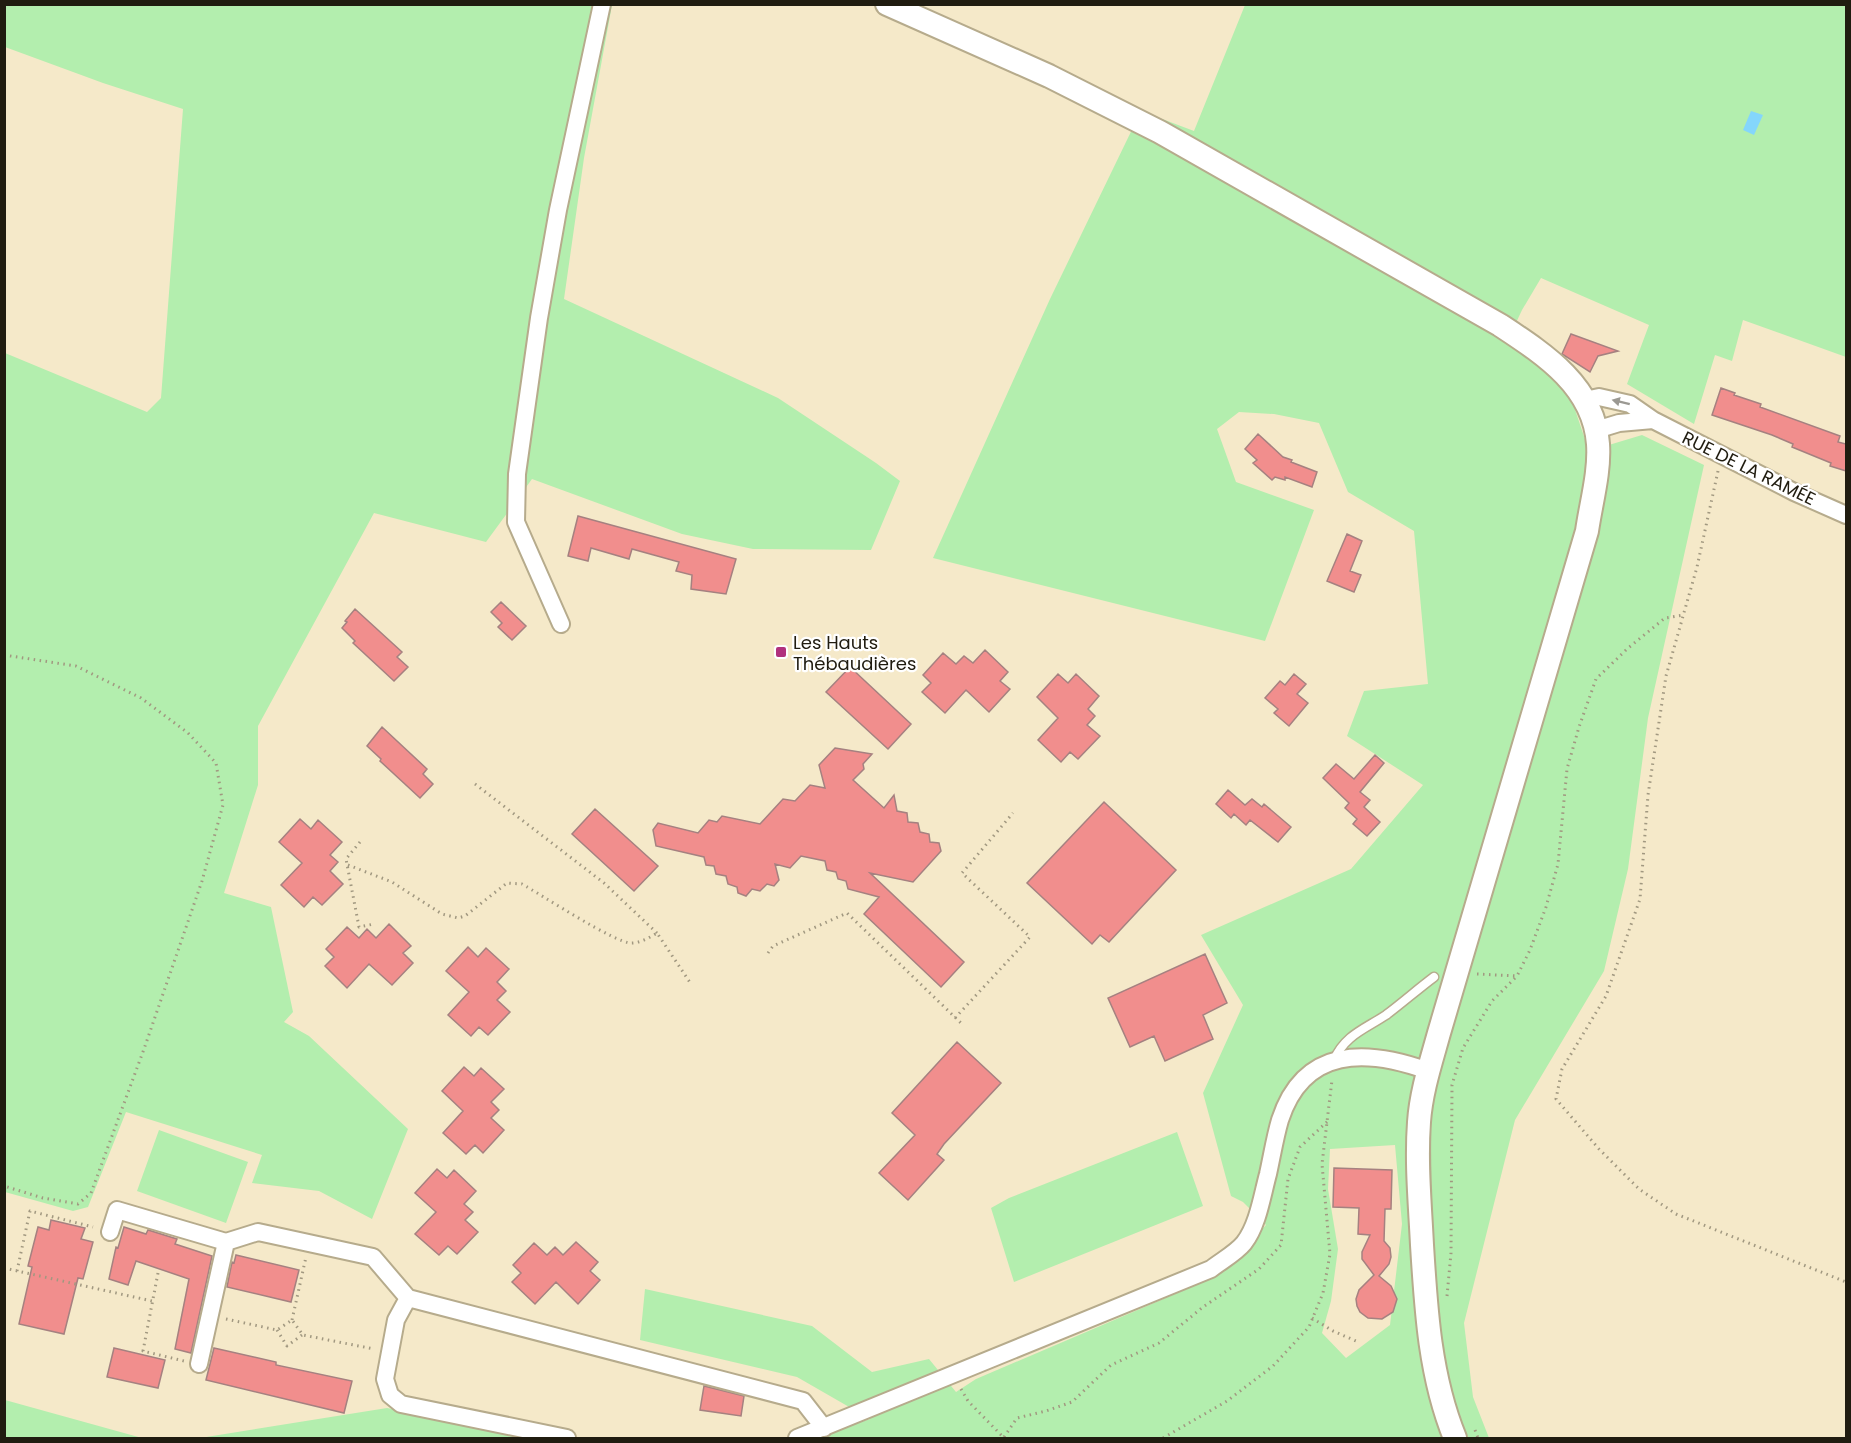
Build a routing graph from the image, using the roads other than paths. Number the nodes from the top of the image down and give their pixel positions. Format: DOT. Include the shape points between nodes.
graph roads {
  1 [pos="602,4"];
  2 [pos="886,4"];
  3 [pos="1585,400"];
  4 [pos="1653,420"];
  5 [pos="1596,430"];
  6 [pos="1846,515"];
  7 [pos="561,624"];
  8 [pos="1434,977"];
  9 [pos="1334,1060"];
  10 [pos="1428,1071"];
  11 [pos="110,1232"];
  12 [pos="226,1242"];
  13 [pos="408,1298"];
  14 [pos="199,1364"];
  15 [pos="824,1428"];
  16 [pos="1465,1434"];
  17 [pos="567,1438"];
  18 [pos="797,1438"];
  1 -- 7 [label="street" via="558,210 517,474 516,522"];
  2 -- 3 [label="main road" via="1049,76 1170,137 1500,325 1545,355"];
  4 -- 3 [label="street, RUE DE LA RAMÉE, one-way" via="1630,404 1599,397"];
  3 -- 5 [label="main road"];
  4 -- 5 [label="street"];
  4 -- 6 [label="street, RUE DE LA RAMÉE"];
  5 -- 10 [label="main road" via="1595,481 1587,531"];
  8 -- 9 [label="lane" via="1387,1014 1352,1035"];
  9 -- 10 [label="street" via="1371,1057"];
  9 -- 15 [label="street" via="1304,1078 1291,1097 1281,1119 1250,1232 1243,1245 1211,1269"];
  10 -- 16 [label="main road" via="1419,1120 1418,1176 1425,1287 1434,1367 1442,1398"];
  11 -- 12 [label="street" via="117,1210"];
  12 -- 13 [label="street" via="258,1232 373,1257"];
  12 -- 14 [label="street"];
  13 -- 15 [label="street" via="803,1401"];
  13 -- 17 [label="street" via="396,1320 385,1379 390,1395 401,1404"];
  15 -- 18 [label="street"];
}
